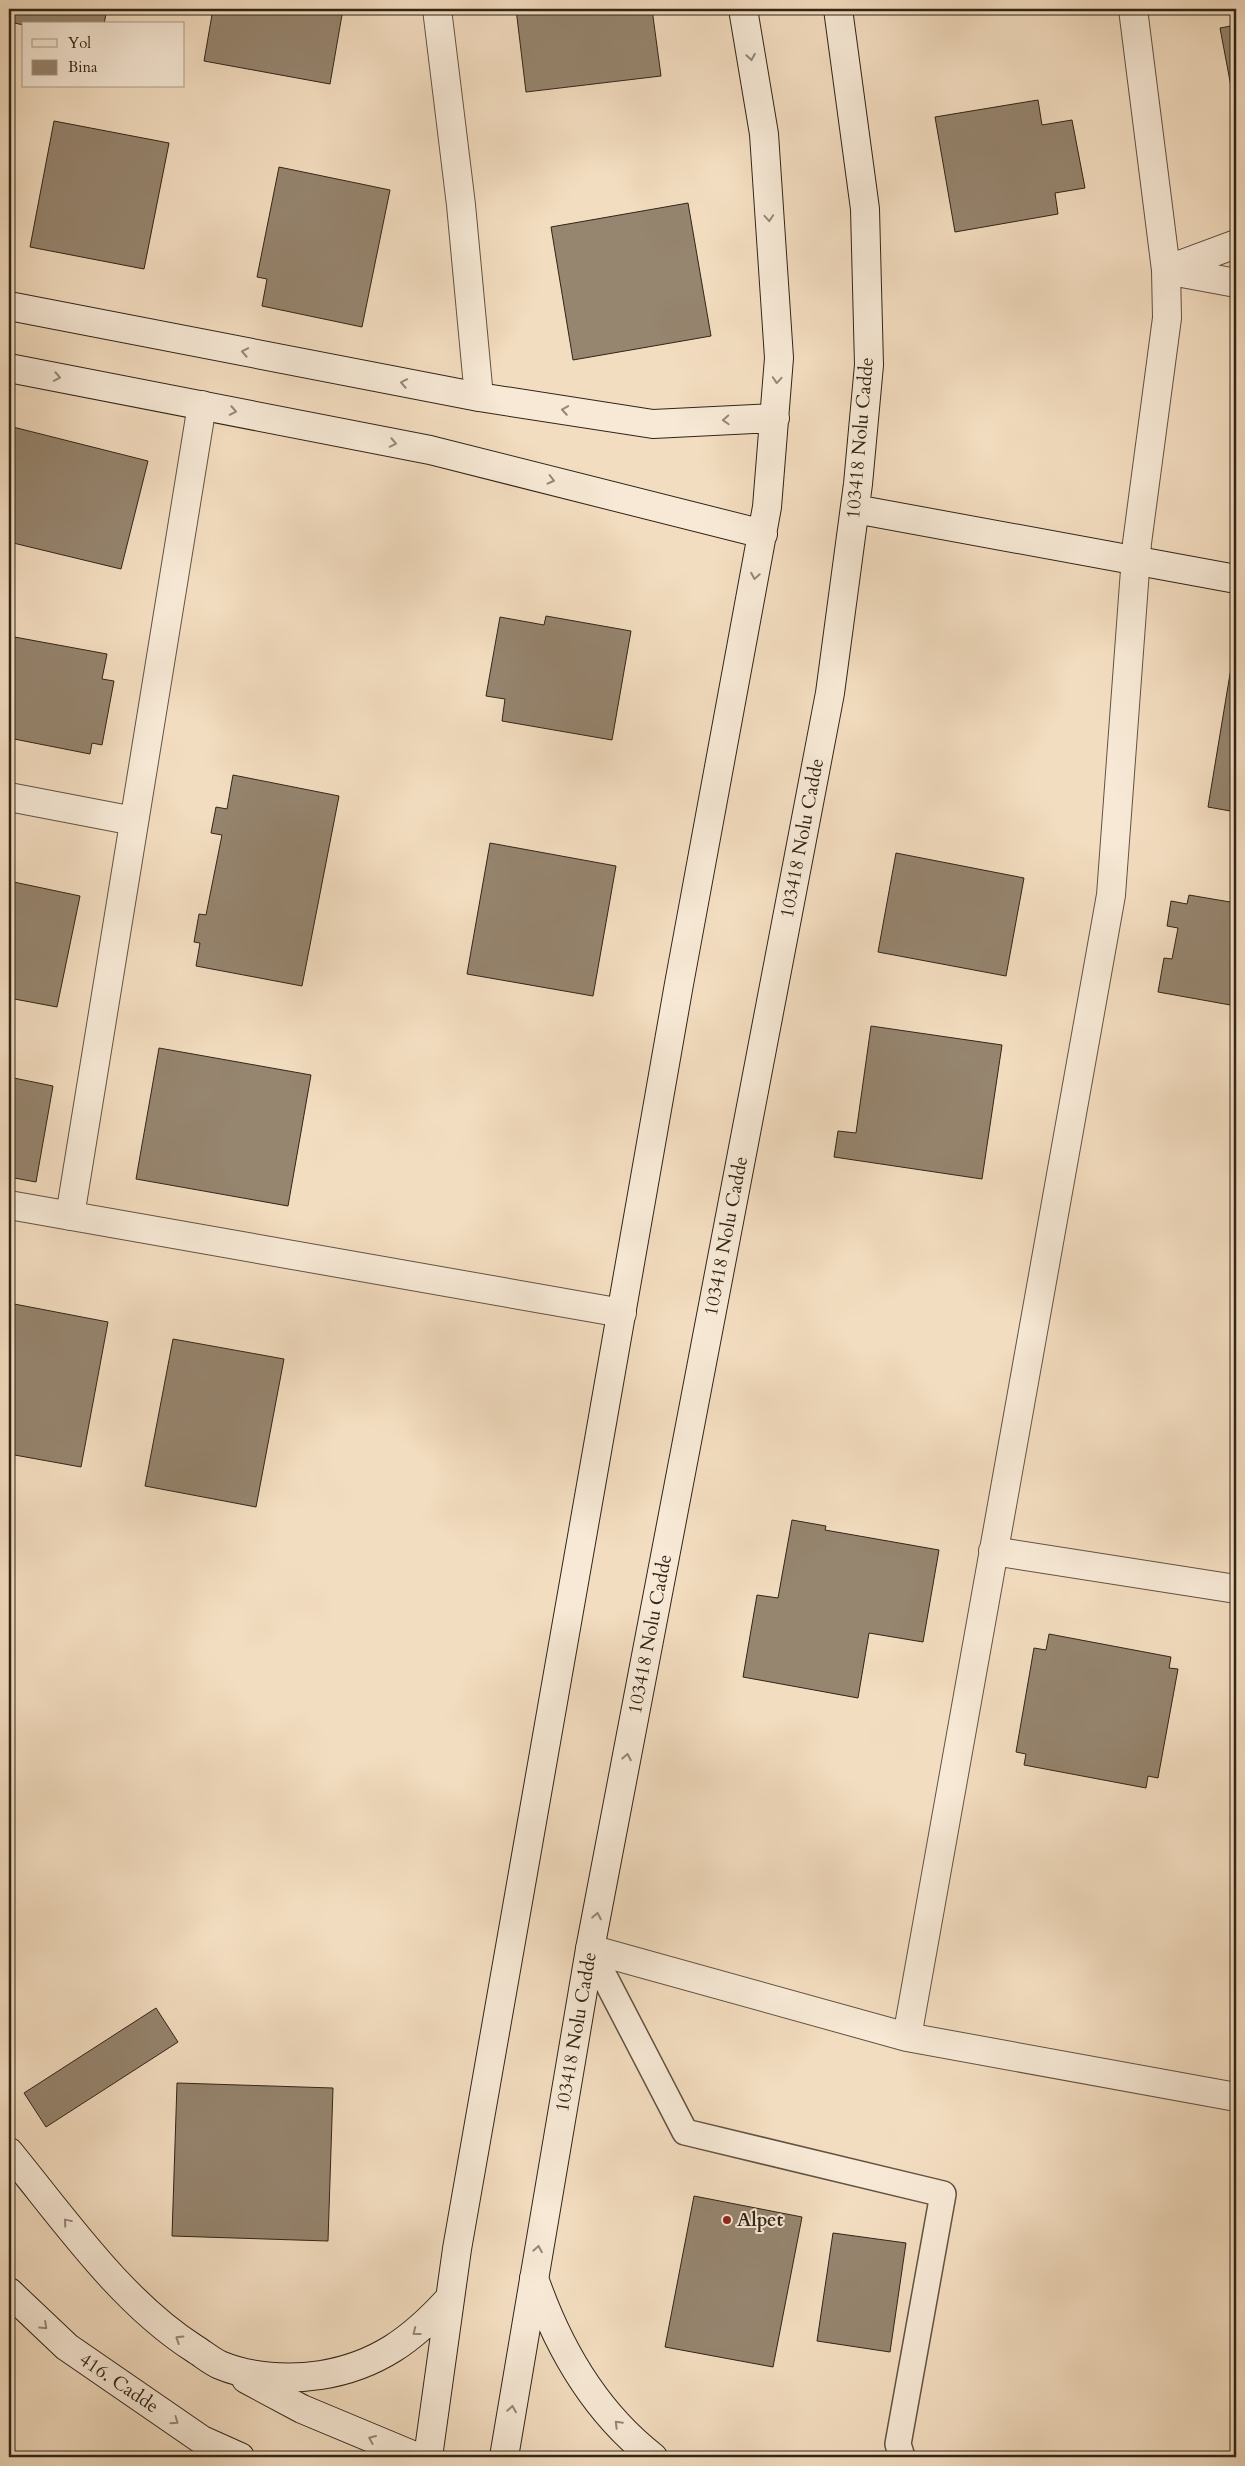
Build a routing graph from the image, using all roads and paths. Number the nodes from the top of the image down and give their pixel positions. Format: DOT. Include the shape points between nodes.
graph roads {
  1 [pos="437,9"];
  2 [pos="743,9"];
  3 [pos="838,9"];
  4 [pos="1133,9"];
  5 [pos="1236,244"];
  6 [pos="1166,270"];
  7 [pos="1236,283"];
  8 [pos="9,306"];
  9 [pos="9,368"];
  10 [pos="479,397"];
  11 [pos="202,405"];
  12 [pos="775,418"];
  13 [pos="855,510"];
  14 [pos="763,534"];
  15 [pos="1135,562"];
  16 [pos="1236,578"];
  17 [pos="9,797"];
  18 [pos="134,821"];
  19 [pos="9,1205"];
  20 [pos="70,1216"];
  21 [pos="622,1313"];
  22 [pos="993,1551"];
  23 [pos="1236,1589"];
  24 [pos="590,1949"];
  25 [pos="907,2037"];
  26 [pos="1236,2097"];
  27 [pos="9,2152"];
  28 [pos="533,2276"];
  29 [pos="9,2292"];
  30 [pos="450,2298"];
  31 [pos="220,2365"];
  32 [pos="240,2457"];
  33 [pos="418,2457"];
  34 [pos="428,2457"];
  35 [pos="504,2457"];
  36 [pos="653,2457"];
  37 [pos="902,2457"];
  1 -- 10 [label="main road" via="461,205"];
  2 -- 12 [label="main road, one-way" via="764,134 779,358"];
  3 -- 13 [label="main road, 103418 Nolu Cadde" via="865,209 869,365"];
  4 -- 6 [label="main road"];
  5 -- 6 [label="main road"];
  6 -- 7 [label="main road"];
  6 -- 15 [label="main road" via="1167,318"];
  10 -- 8 [label="main road, one-way"];
  9 -- 11 [label="main road, one-way"];
  12 -- 10 [label="main road, one-way" via="653,424"];
  11 -- 14 [label="main road, one-way" via="430,450"];
  11 -- 18 [label="main road"];
  12 -- 14 [label="main road"];
  13 -- 15 [label="main road"];
  24 -- 13 [label="main road, 103418 Nolu Cadde, one-way" via="830,693"];
  14 -- 21 [label="main road, one-way"];
  15 -- 16 [label="main road"];
  15 -- 22 [label="main road" via="1111,895"];
  17 -- 18 [label="main road"];
  18 -- 20 [label="main road"];
  19 -- 20 [label="main road"];
  20 -- 21 [label="main road"];
  21 -- 30 [label="main road"];
  22 -- 23 [label="main road"];
  22 -- 25 [label="main road"];
  24 -- 25 [label="main road"];
  28 -- 24 [label="main road, 103418 Nolu Cadde, one-way"];
  24 -- 37 [label="lane" via="685,2132 943,2194 898,2444"];
  25 -- 26 [label="main road"];
  31 -- 27 [label="main road, one-way" via="168,2332 122,2288"];
  35 -- 28 [label="main road, 103418 Nolu Cadde, one-way"];
  36 -- 28 [label="main road, one-way" via="608,2414 583,2383 562,2349"];
  29 -- 32 [label="main road, 416. Cadde, one-way" via="66,2347 202,2440"];
  30 -- 31 [label="main road, one-way" via="426,2325 398,2347 365,2364 337,2373 278,2378"];
  30 -- 34 [label="main road"];
  33 -- 31 [label="main road, one-way" via="302,2409"];
}
